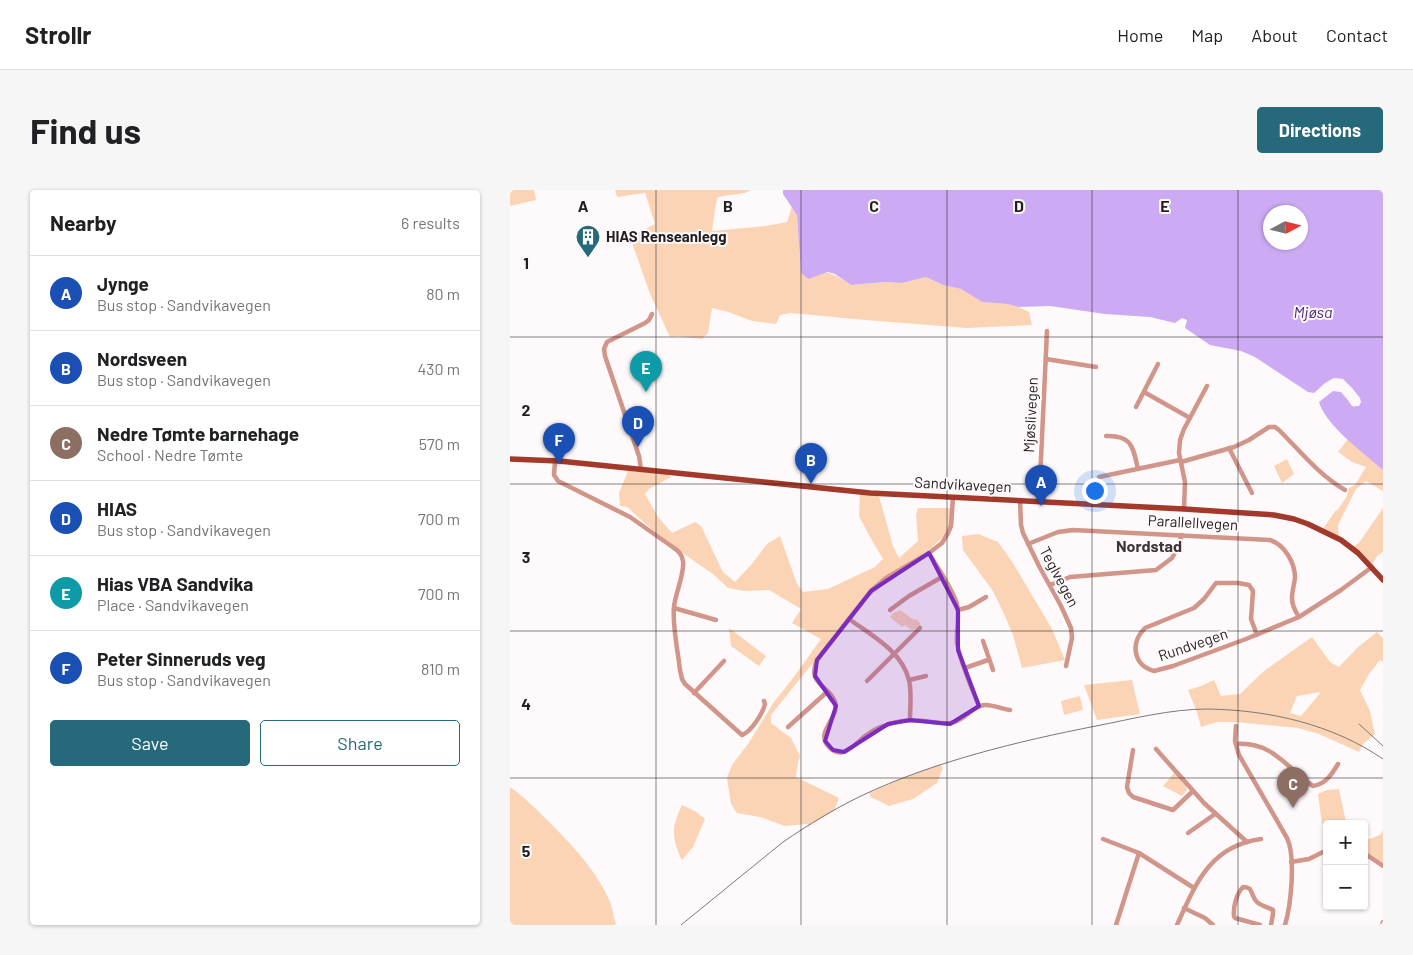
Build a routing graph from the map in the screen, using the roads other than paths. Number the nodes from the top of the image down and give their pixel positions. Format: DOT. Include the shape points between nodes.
graph roads {
  1 [pos="652,314"];
  2 [pos="1047,331"];
  3 [pos="1046,359"];
  4 [pos="1158,364"];
  5 [pos="1096,367"];
  6 [pos="1207,386"];
  7 [pos="1144,392"];
  8 [pos="1136,407"];
  9 [pos="1190,418"];
  10 [pos="1106,436"];
  11 [pos="1229,448"];
  12 [pos="510,459"];
  13 [pos="555,461"];
  14 [pos="1181,461"];
  15 [pos="641,469"];
  16 [pos="1138,469"];
  17 [pos="1099,477"];
  18 [pos="1345,490"];
  19 [pos="1252,494"];
  20 [pos="953,497"];
  21 [pos="1020,500"];
  22 [pos="1039,501"];
  23 [pos="1184,509"];
  24 [pos="1182,535"];
  25 [pos="1028,544"];
  26 [pos="929,553"];
  27 [pos="1372,567"];
  28 [pos="942,577"];
  29 [pos="1383,580"];
  30 [pos="1050,585"];
  31 [pos="986,596"];
  32 [pos="674,608"];
  33 [pos="890,610"];
  34 [pos="958,610"];
  35 [pos="1298,617"];
  36 [pos="849,619"];
  37 [pos="716,620"];
  38 [pos="920,628"];
  39 [pos="1257,635"];
  40 [pos="983,641"];
  41 [pos="894,653"];
  42 [pos="724,660"];
  43 [pos="988,660"];
  44 [pos="1066,666"];
  45 [pos="965,668"];
  46 [pos="993,670"];
  47 [pos="926,676"];
  48 [pos="909,680"];
  49 [pos="867,681"];
  50 [pos="827,692"];
  51 [pos="694,693"];
  52 [pos="764,701"];
  53 [pos="979,706"];
  54 [pos="1010,710"];
  55 [pos="910,720"];
  56 [pos="1236,726"];
  57 [pos="788,727"];
  58 [pos="1236,744"];
  59 [pos="1156,749"];
  60 [pos="1133,750"];
  61 [pos="1338,764"];
  62 [pos="1193,791"];
  63 [pos="1216,814"];
  64 [pos="1188,833"];
  65 [pos="1103,839"];
  66 [pos="1261,839"];
  67 [pos="1247,842"];
  68 [pos="1323,852"];
  69 [pos="1139,853"];
  70 [pos="1368,856"];
  71 [pos="1291,862"];
  72 [pos="1383,866"];
  73 [pos="1194,888"];
  74 [pos="1184,908"];
  75 [pos="1116,925"];
  76 [pos="1177,925"];
  77 [pos="1213,925"];
  78 [pos="1260,925"];
  79 [pos="1271,925"];
  80 [pos="1285,925"];
  1 -- 15 [label="street" via="648,321 607,342 604,349"];
  2 -- 3 [label="street, Mjøslivegen"];
  3 -- 5 [label="street, Mjøslivegen"];
  3 -- 22 [label="street, Mjøslivegen"];
  4 -- 7 [label="street"];
  6 -- 9 [label="street"];
  7 -- 8 [label="street"];
  7 -- 9 [label="street"];
  9 -- 14 [label="street" via="1180,440"];
  10 -- 16 [label="street" via="1127,439 1133,448"];
  11 -- 14 [label="street"];
  11 -- 18 [label="street" via="1275,427 1320,472"];
  11 -- 19 [label="street"];
  12 -- 13 [label="main road, Sandvikavegen"];
  13 -- 15 [label="main road, Sandvikavegen"];
  13 -- 32 [label="street" via="554,475 558,481 630,517 679,552 683,566"];
  14 -- 16 [label="street"];
  14 -- 23 [label="street" via="1185,482"];
  15 -- 20 [label="main road, Sandvikavegen" via="870,493"];
  16 -- 17 [label="street"];
  20 -- 21 [label="main road, Sandvikavegen"];
  20 -- 26 [label="street" via="953,516 948,533"];
  21 -- 22 [label="main road, Sandvikavegen"];
  21 -- 25 [label="street, Teglvegen" via="1021,525"];
  22 -- 23 [label="main road, Sandvikavegen"];
  23 -- 27 [label="main road, Sandvikavegen" via="1265,514 1301,521 1341,540"];
  24 -- 25 [label="street, Parallellvegen" via="1073,530 1058,532"];
  24 -- 30 [label="street" via="1172,558 1156,570 1070,577"];
  24 -- 35 [label="street, Parallellvegen" via="1262,539 1277,543 1292,563 1295,579 1292,600"];
  25 -- 30 [label="street, Teglvegen"];
  26 -- 28 [label="street"];
  26 -- 36 [label="street" via="876,586"];
  27 -- 29 [label="main road, Sandvikavegen"];
  27 -- 35 [label="street, Rundvegen"];
  28 -- 33 [label="street"];
  28 -- 34 [label="street" via="954,596"];
  30 -- 44 [label="street, Teglvegen" via="1072,633"];
  31 -- 34 [label="street"];
  32 -- 37 [label="street"];
  32 -- 51 [label="street" via="680,674"];
  34 -- 45 [label="street" via="957,643"];
  35 -- 39 [label="street, Rundvegen"];
  36 -- 41 [label="street"];
  36 -- 50 [label="street" via="815,666 817,679"];
  38 -- 41 [label="street"];
  39 -- 39 [label="street, Rundvegen" via="1159,671 1143,666 1135,653 1136,641 1145,628 1194,608 1214,584 1219,583 1249,585 1253,594 1251,619"];
  40 -- 43 [label="street"];
  41 -- 48 [label="street"];
  41 -- 49 [label="street"];
  42 -- 51 [label="street"];
  43 -- 45 [label="street"];
  43 -- 46 [label="street"];
  45 -- 53 [label="street"];
  47 -- 48 [label="street"];
  48 -- 55 [label="street"];
  50 -- 55 [label="street" via="835,702 835,711 824,737 829,747 837,752 848,751 878,728"];
  50 -- 57 [label="street"];
  51 -- 52 [label="street" via="742,735 763,711"];
  53 -- 54 [label="street"];
  53 -- 55 [label="street" via="954,722"];
  56 -- 58 [label="street"];
  58 -- 61 [label="street" via="1250,744 1273,753 1313,786 1324,782"];
  58 -- 71 [label="street" via="1240,758 1288,841"];
  59 -- 62 [label="street"];
  60 -- 62 [label="street" via="1127,788 1133,797 1173,810"];
  62 -- 63 [label="street"];
  63 -- 64 [label="street"];
  63 -- 67 [label="street"];
  65 -- 69 [label="street"];
  66 -- 67 [label="street"];
  67 -- 73 [label="street" via="1215,859"];
  68 -- 71 [label="street" via="1309,859"];
  69 -- 73 [label="street"];
  69 -- 75 [label="street"];
  70 -- 72 [label="street"];
  71 -- 80 [label="street" via="1291,902"];
  73 -- 74 [label="street"];
  74 -- 76 [label="street"];
  74 -- 77 [label="street"];
  78 -- 79 [label="street" via="1234,916 1235,904 1243,887 1250,888 1259,904 1272,910"];
}
